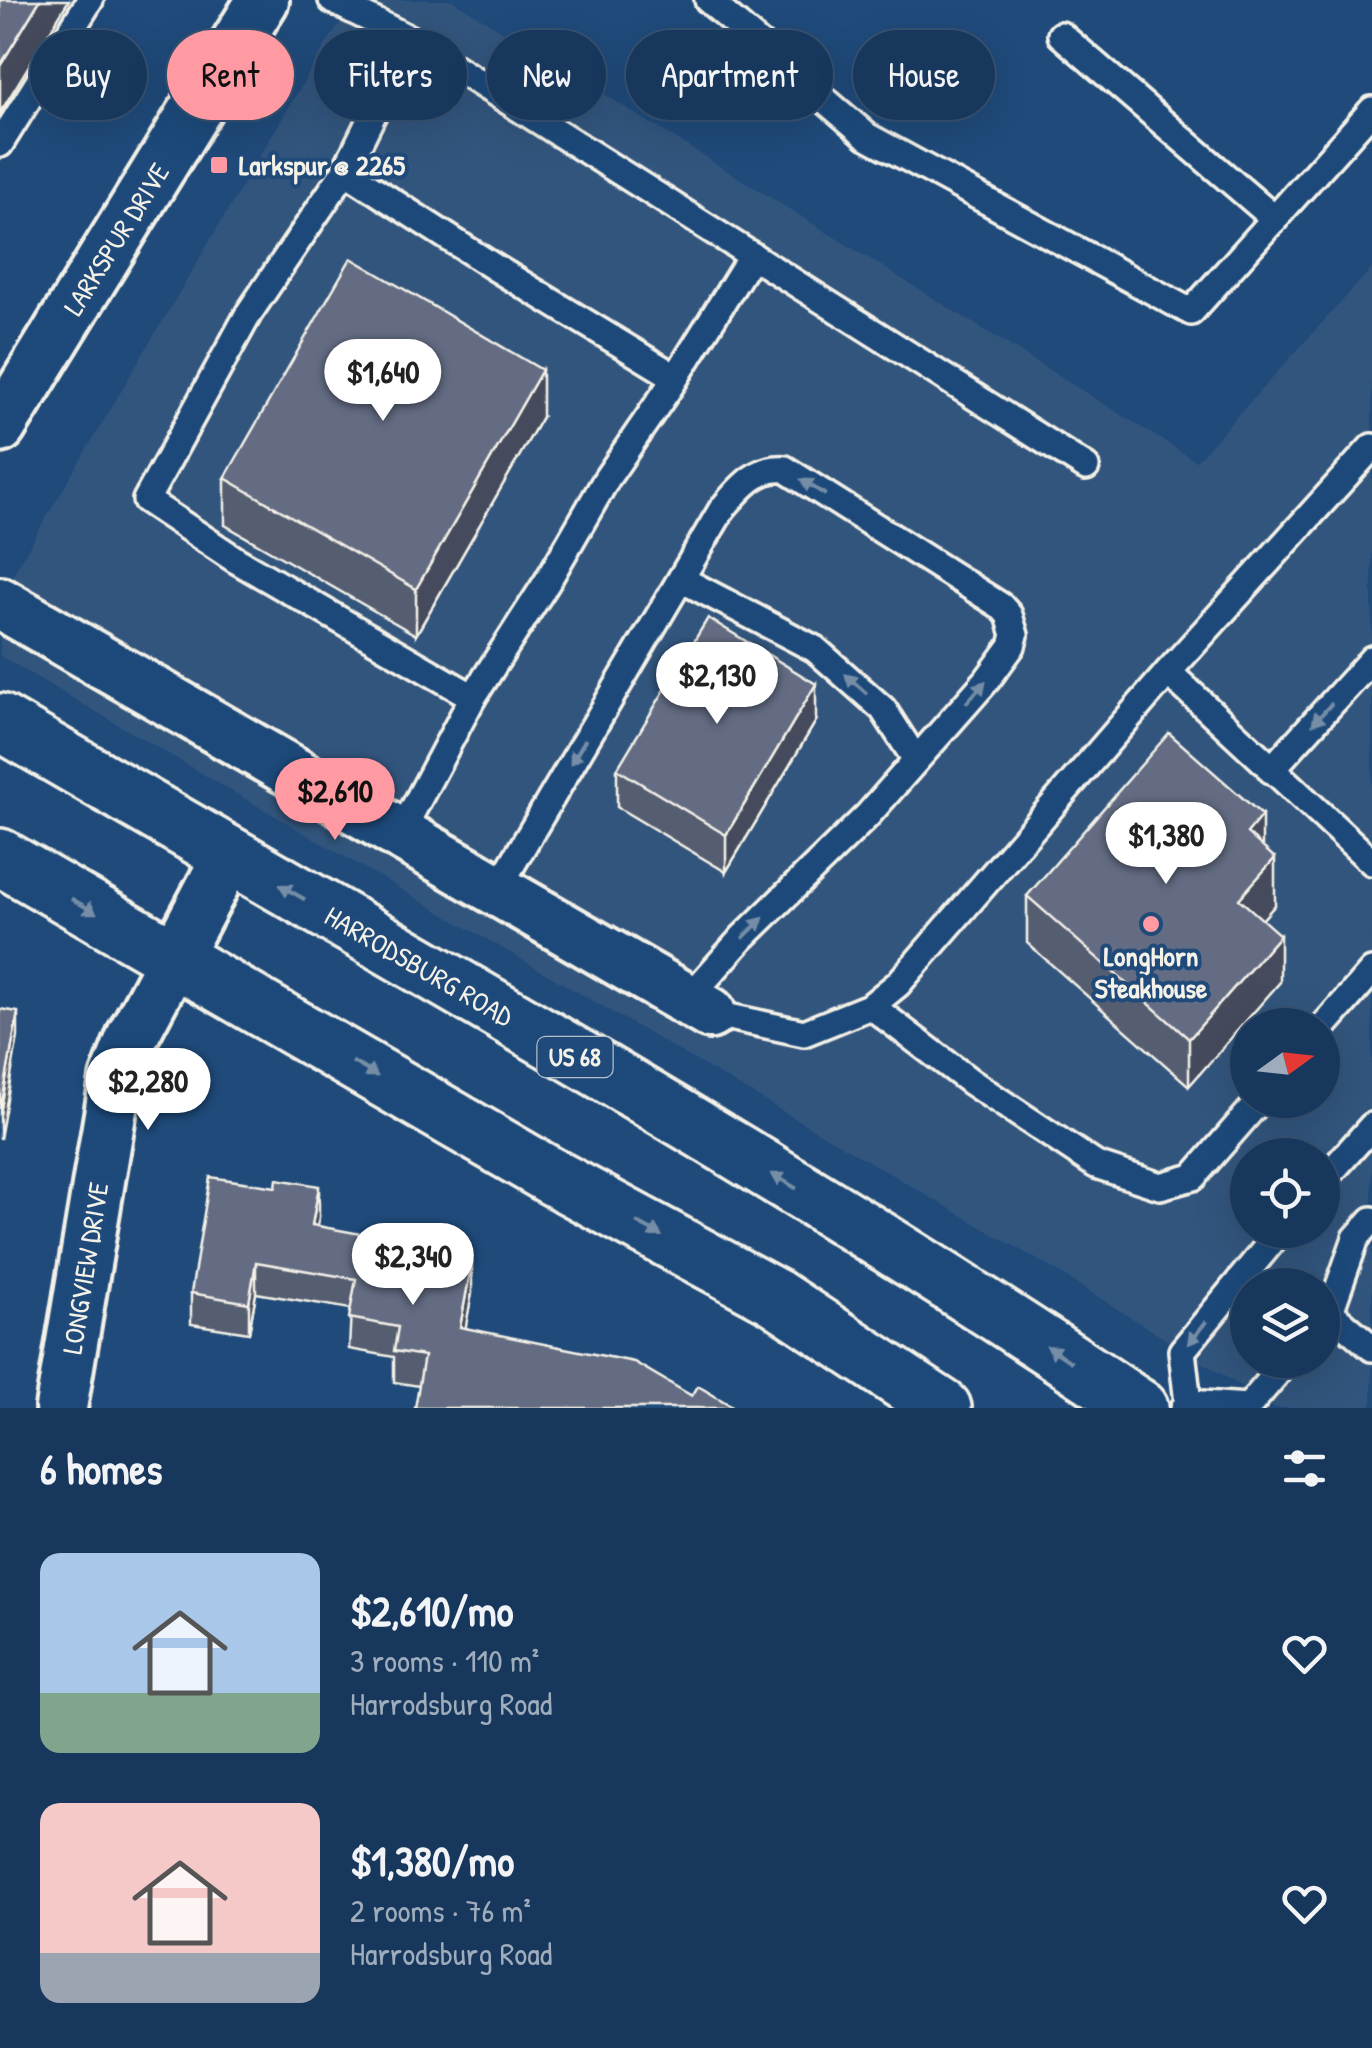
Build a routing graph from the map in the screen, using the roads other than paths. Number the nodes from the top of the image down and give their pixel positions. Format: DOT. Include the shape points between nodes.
graph roads {
  1 [pos="90,0"];
  2 [pos="263,0"];
  3 [pos="332,0"];
  4 [pos="708,0"];
  5 [pos="392,30"];
  6 [pos="1061,35"];
  7 [pos="467,75"];
  8 [pos="1372,110"];
  9 [pos="370,120"];
  10 [pos="0,144"];
  11 [pos="345,171"];
  12 [pos="1274,219"];
  13 [pos="752,255"];
  14 [pos="675,376"];
  15 [pos="8,398"];
  16 [pos="1372,447"];
  17 [pos="1086,467"];
  18 [pos="681,579"];
  19 [pos="0,604"];
  20 [pos="1372,659"];
  21 [pos="1168,672"];
  22 [pos="473,697"];
  23 [pos="0,722"];
  24 [pos="916,760"];
  25 [pos="1271,770"];
  26 [pos="400,834"];
  27 [pos="229,855"];
  28 [pos="0,857"];
  29 [pos="1372,862"];
  30 [pos="496,890"];
  31 [pos="174,958"];
  32 [pos="1372,971"];
  33 [pos="698,1006"];
  34 [pos="871,1006"];
  35 [pos="1340,1008"];
  36 [pos="1245,1118"];
  37 [pos="1372,1126"];
  38 [pos="1340,1162"];
  39 [pos="1372,1220"];
  40 [pos="1266,1248"];
  41 [pos="1340,1280"];
  42 [pos="1340,1326"];
  43 [pos="1372,1348"];
  44 [pos="1273,1378"];
  45 [pos="1171,1406"];
  46 [pos="61,1408"];
  47 [pos="944,1408"];
  1 -- 10 [label="lane"];
  2 -- 15 [label="street, LARKSPUR DRIVE"];
  3 -- 5 [label="lane"];
  4 -- 12 [label="lane" via="867,136 1191,312"];
  6 -- 12 [label="lane"];
  7 -- 13 [label="lane"];
  8 -- 12 [label="lane"];
  9 -- 11 [label="lane"];
  11 -- 14 [label="lane"];
  11 -- 22 [label="lane" via="249,314 146,500"];
  13 -- 14 [label="lane"];
  13 -- 17 [label="lane"];
  14 -- 22 [label="lane"];
  16 -- 21 [label="lane"];
  24 -- 18 [label="lane, one-way" via="883,709 816,649"];
  24 -- 18 [label="lane, one-way" via="1012,646 1012,625 1001,606 786,470 772,468 722,509"];
  18 -- 30 [label="lane, one-way"];
  19 -- 26 [label="street"];
  20 -- 25 [label="lane, one-way"];
  21 -- 25 [label="lane"];
  21 -- 34 [label="lane" via="898,984"];
  22 -- 26 [label="lane"];
  23 -- 27 [label="main road, HARRODSBURG ROAD / US 68"];
  33 -- 24 [label="lane, one-way" via="742,938"];
  25 -- 29 [label="lane"];
  26 -- 30 [label="street"];
  27 -- 31 [label="street, LONGVIEW DRIVE"];
  45 -- 27 [label="main road, HARRODSBURG ROAD / US 68, one-way"];
  28 -- 31 [label="main road, one-way"];
  30 -- 33 [label="street"];
  31 -- 46 [label="street, LONGVIEW DRIVE" via="116,1080"];
  31 -- 47 [label="main road, one-way" via="775,1297"];
  32 -- 35 [label="lane"];
  33 -- 34 [label="lane" via="804,1034"];
  34 -- 36 [label="lane" via="1096,1166 1160,1186 1194,1177"];
  37 -- 38 [label="lane"];
  39 -- 41 [label="lane" via="1356,1238"];
  40 -- 45 [label="lane, one-way" via="1182,1351"];
  42 -- 43 [label="lane"];
  44 -- 45 [label="lane" via="1248,1407"];
}
